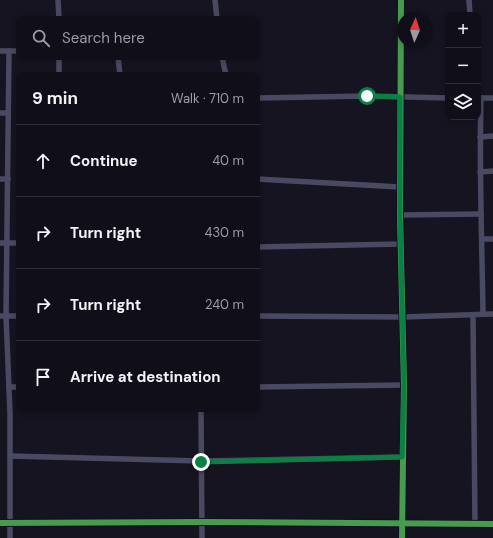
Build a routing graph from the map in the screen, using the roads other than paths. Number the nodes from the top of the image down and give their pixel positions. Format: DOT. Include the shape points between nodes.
graph roads {
  1 [pos="58,0"];
  2 [pos="215,0"];
  3 [pos="401,0"];
  4 [pos="469,0"];
  5 [pos="470,12"];
  6 [pos="59,16"];
  7 [pos="217,16"];
  8 [pos="0,51"];
  9 [pos="9,51"];
  10 [pos="16,51"];
  11 [pos="59,60"];
  12 [pos="118,60"];
  13 [pos="223,60"];
  14 [pos="59,72"];
  15 [pos="120,72"];
  16 [pos="225,72"];
  17 [pos="400,97"];
  18 [pos="260,98"];
  19 [pos="445,98"];
  20 [pos="481,98"];
  21 [pos="493,98"];
  22 [pos="0,113"];
  23 [pos="8,113"];
  24 [pos="480,120"];
  25 [pos="493,136"];
  26 [pos="480,137"];
  27 [pos="493,171"];
  28 [pos="480,172"];
  29 [pos="0,179"];
  30 [pos="8,179"];
  31 [pos="260,179"];
  32 [pos="400,187"];
  33 [pos="481,214"];
  34 [pos="400,215"];
  35 [pos="482,239"];
  36 [pos="493,239"];
  37 [pos="0,243"];
  38 [pos="8,243"];
  39 [pos="16,243"];
  40 [pos="401,244"];
  41 [pos="260,247"];
  42 [pos="484,314"];
  43 [pos="493,314"];
  44 [pos="473,315"];
  45 [pos="3,316"];
  46 [pos="16,316"];
  47 [pos="260,316"];
  48 [pos="403,317"];
  49 [pos="404,385"];
  50 [pos="9,387"];
  51 [pos="16,387"];
  52 [pos="260,387"];
  53 [pos="200,412"];
  54 [pos="10,456"];
  55 [pos="402,457"];
  56 [pos="201,462"];
  57 [pos="202,522"];
  58 [pos="0,523"];
  59 [pos="10,523"];
  60 [pos="402,523"];
  61 [pos="475,524"];
  62 [pos="493,524"];
  63 [pos="10,538"];
  64 [pos="202,538"];
  65 [pos="402,538"];
  1 -- 6 [label="street"];
  2 -- 7 [label="street"];
  3 -- 17 [label="street"];
  4 -- 5 [label="street"];
  8 -- 9 [label="street"];
  9 -- 10 [label="street"];
  9 -- 23 [label="street"];
  11 -- 14 [label="street"];
  12 -- 15 [label="street"];
  13 -- 16 [label="street"];
  17 -- 18 [label="street"];
  17 -- 19 [label="street"];
  17 -- 32 [label="street"];
  20 -- 21 [label="street"];
  22 -- 23 [label="street"];
  23 -- 30 [label="street"];
  24 -- 26 [label="street"];
  25 -- 26 [label="street"];
  26 -- 28 [label="street"];
  27 -- 28 [label="street"];
  28 -- 33 [label="street"];
  29 -- 30 [label="street"];
  30 -- 38 [label="street"];
  31 -- 32 [label="street"];
  32 -- 34 [label="street"];
  33 -- 34 [label="street"];
  33 -- 35 [label="street"];
  34 -- 40 [label="street"];
  35 -- 36 [label="street"];
  35 -- 42 [label="street"];
  37 -- 38 [label="street"];
  38 -- 39 [label="street"];
  38 -- 45 [label="street"];
  40 -- 41 [label="street"];
  40 -- 48 [label="street"];
  42 -- 43 [label="street"];
  42 -- 44 [label="street"];
  44 -- 48 [label="street"];
  44 -- 61 [label="street"];
  45 -- 46 [label="street"];
  45 -- 50 [label="street"];
  47 -- 48 [label="street"];
  48 -- 49 [label="street"];
  49 -- 52 [label="street"];
  49 -- 55 [label="street"];
  50 -- 51 [label="street"];
  50 -- 54 [label="street"];
  53 -- 56 [label="street"];
  54 -- 56 [label="street"];
  54 -- 59 [label="street"];
  55 -- 56 [label="street"];
  55 -- 60 [label="street"];
  56 -- 57 [label="street"];
  57 -- 59 [label="street"];
  57 -- 60 [label="street"];
  57 -- 64 [label="street"];
  58 -- 59 [label="street"];
  59 -- 63 [label="street"];
  60 -- 61 [label="street"];
  60 -- 65 [label="street"];
  61 -- 62 [label="street"];
}
